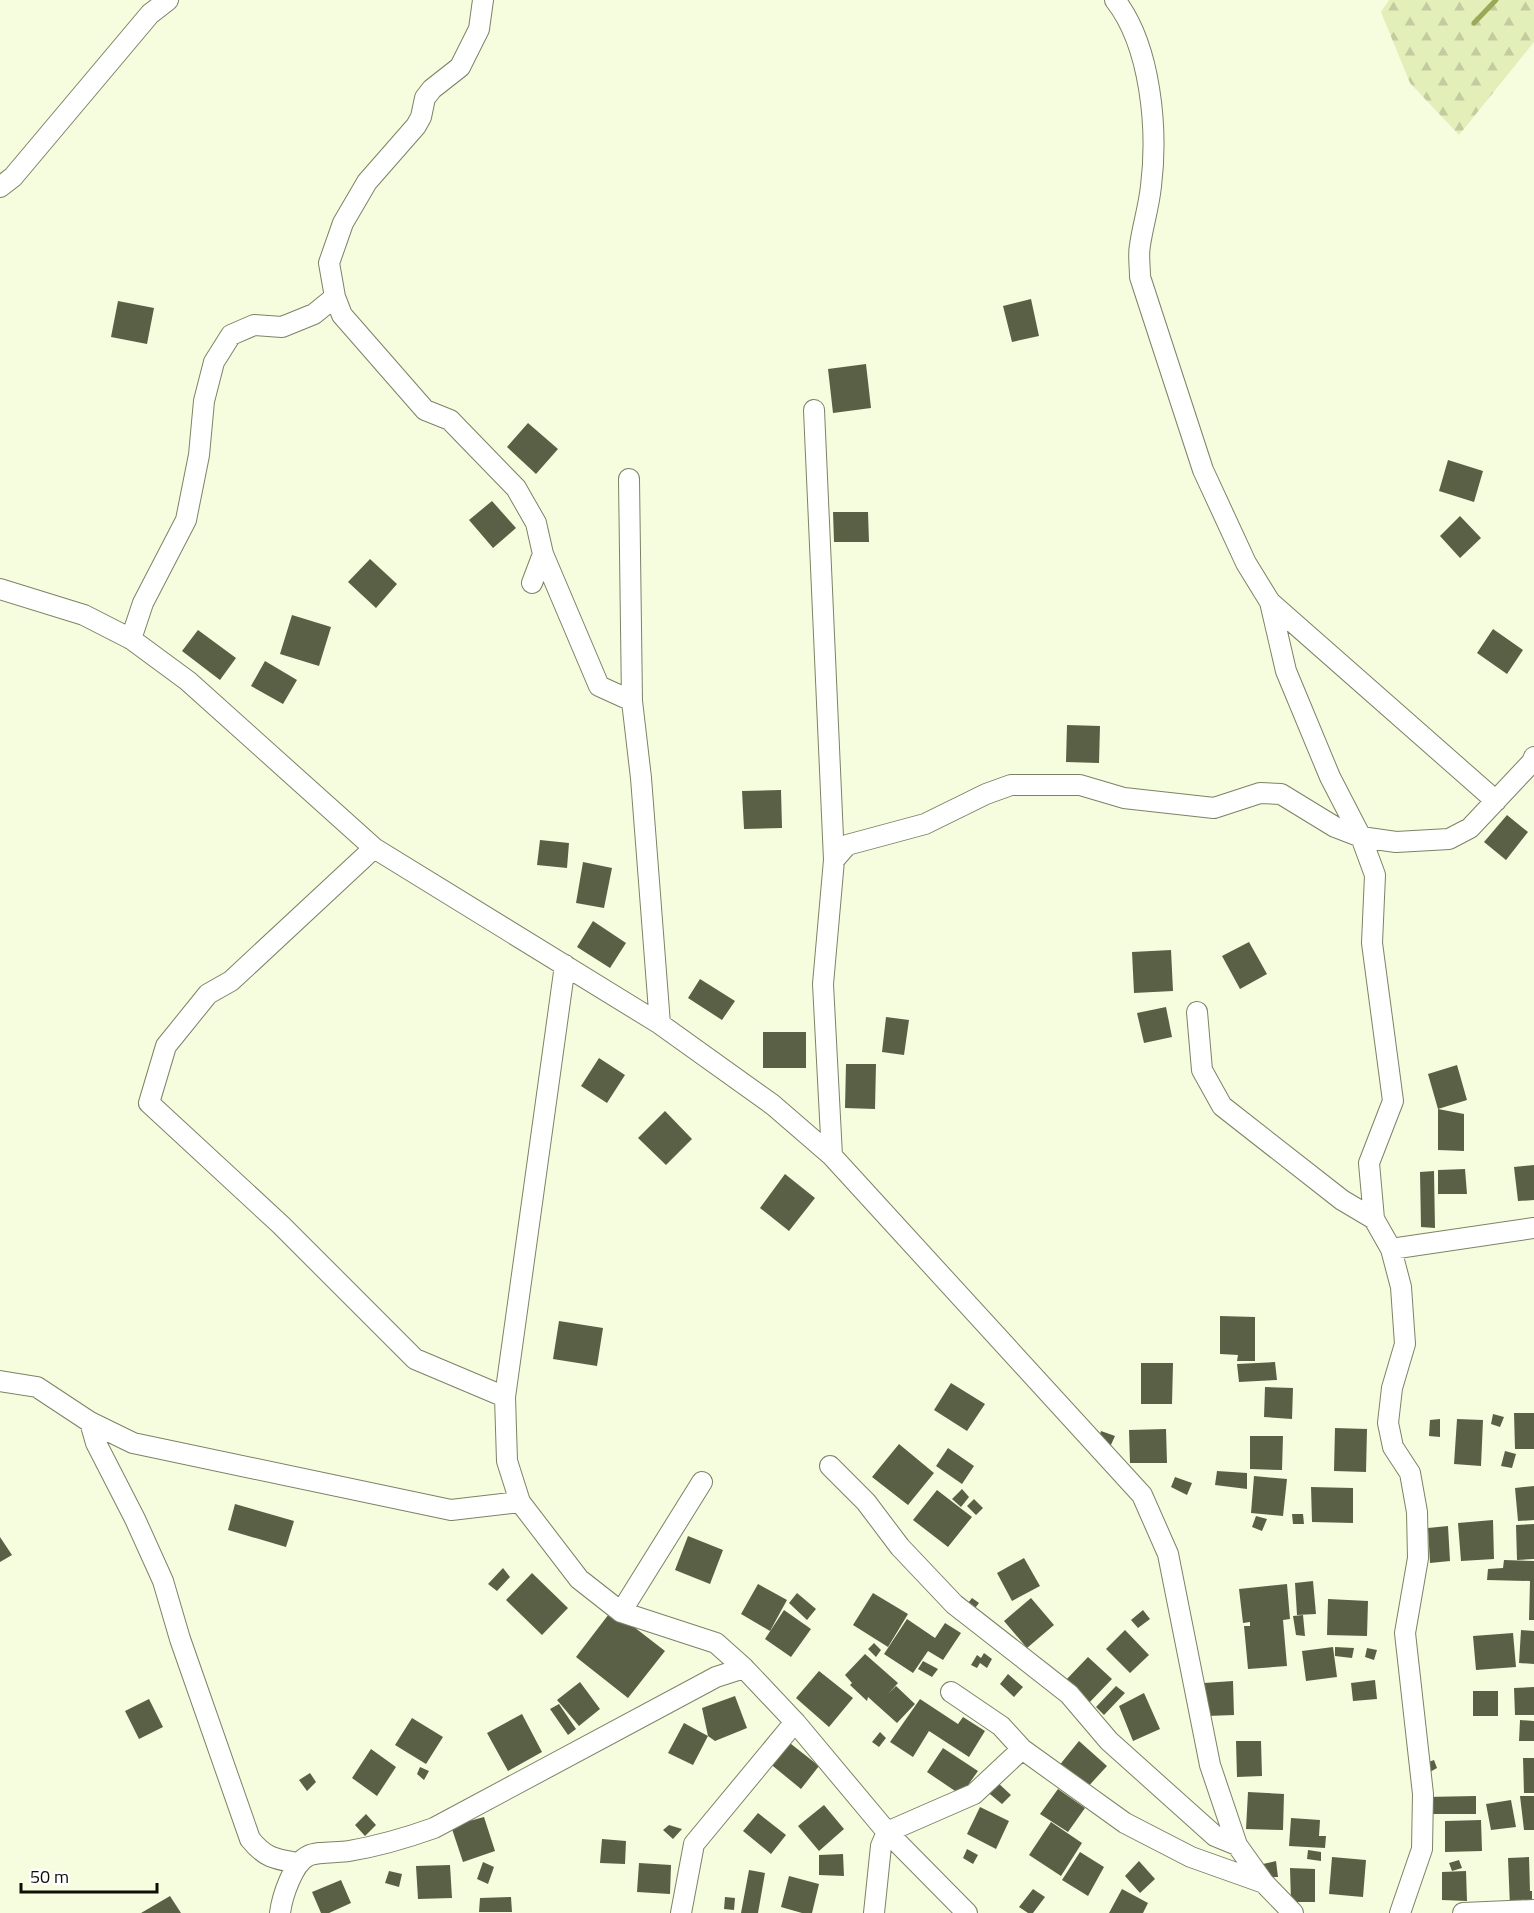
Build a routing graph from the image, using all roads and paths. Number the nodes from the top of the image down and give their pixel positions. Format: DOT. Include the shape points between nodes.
graph roads {
  1 [pos="168,0"];
  2 [pos="483,0"];
  3 [pos="1115,0"];
  4 [pos="0,187"];
  5 [pos="335,297"];
  6 [pos="814,410"];
  7 [pos="629,479"];
  8 [pos="543,554"];
  9 [pos="532,583"];
  10 [pos="0,589"];
  11 [pos="1270,602"];
  12 [pos="131,639"];
  13 [pos="632,701"];
  14 [pos="1533,763"];
  15 [pos="1496,801"];
  16 [pos="1360,837"];
  17 [pos="374,848"];
  18 [pos="834,860"];
  19 [pos="565,965"];
  20 [pos="1197,1012"];
  21 [pos="660,1024"];
  22 [pos="832,1156"];
  23 [pos="1374,1219"];
  24 [pos="1534,1228"];
  25 [pos="1391,1250"];
  26 [pos="0,1381"];
  27 [pos="505,1397"];
  28 [pos="90,1422"];
  29 [pos="830,1466"];
  30 [pos="702,1482"];
  31 [pos="520,1502"];
  32 [pos="621,1612"];
  33 [pos="744,1668"];
  34 [pos="951,1692"];
  35 [pos="795,1722"];
  36 [pos="1022,1749"];
  37 [pos="887,1832"];
  38 [pos="1237,1845"];
  39 [pos="298,1863"];
  40 [pos="1264,1883"];
  41 [pos="1534,1910"];
  42 [pos="280,1913"];
  43 [pos="681,1913"];
  44 [pos="874,1913"];
  45 [pos="967,1913"];
  46 [pos="1293,1913"];
  47 [pos="1400,1913"];
  48 [pos="1463,1913"];
  1 -- 4 [label="street" via="150,14 13,177"];
  2 -- 5 [label="street" via="479,29 460,67 425,98 416,126 367,182 343,223 329,263"];
  3 -- 11 [label="street" via="1141,50 1153,115 1151,186 1139,248 1140,277 1203,470 1246,563"];
  5 -- 8 [label="street" via="342,315 425,410 450,420 516,488 536,523"];
  5 -- 12 [label="street" via="314,314 282,327 254,325 231,335 214,362 204,401 199,455 186,520 143,603"];
  6 -- 18 [label="street"];
  7 -- 13 [label="street"];
  8 -- 9 [label="street"];
  8 -- 13 [label="street" via="599,686"];
  10 -- 12 [label="street" via="84,615"];
  11 -- 15 [label="street"];
  11 -- 16 [label="street" via="1286,671"];
  12 -- 17 [label="street" via="188,681"];
  13 -- 21 [label="street"];
  14 -- 15 [label="street"];
  15 -- 16 [label="street" via="1470,828 1449,839 1396,842"];
  16 -- 18 [label="street" via="1335,827 1281,794 1260,793 1214,808 1124,798 1080,785 1011,785 925,824 847,845"];
  16 -- 23 [label="street" via="1375,875 1372,944 1393,1101 1369,1163"];
  17 -- 19 [label="street"];
  17 -- 27 [label="street" via="231,981 208,994 166,1046 149,1103 415,1359"];
  18 -- 22 [label="street" via="823,984"];
  19 -- 21 [label="street"];
  19 -- 27 [label="street"];
  20 -- 23 [label="street" via="1202,1070 1222,1106 1342,1200"];
  21 -- 22 [label="street" via="772,1105"];
  22 -- 38 [label="street" via="1142,1496 1168,1554 1209,1765"];
  23 -- 25 [label="street"];
  24 -- 25 [label="street"];
  25 -- 47 [label="street" via="1401,1287 1406,1344 1392,1388 1388,1423 1393,1448 1410,1473 1417,1512 1418,1558 1405,1633 1423,1794 1422,1849"];
  26 -- 28 [label="street" via="37,1387"];
  27 -- 31 [label="street" via="507,1461"];
  28 -- 31 [label="street" via="133,1443 452,1510"];
  28 -- 39 [label="street" via="96,1443 163,1581 250,1839 259,1851 272,1858"];
  29 -- 38 [label="street" via="954,1604 1070,1694 1109,1741 1215,1836"];
  30 -- 32 [label="street"];
  31 -- 32 [label="street" via="579,1579"];
  32 -- 33 [label="street" via="716,1643"];
  33 -- 35 [label="street"];
  33 -- 39 [label="street" via="716,1677 434,1828 396,1842 309,1855"];
  34 -- 36 [label="street" via="1001,1726"];
  35 -- 37 [label="street"];
  35 -- 43 [label="street" via="694,1844"];
  36 -- 37 [label="street" via="974,1794"];
  36 -- 40 [label="street" via="1125,1823 1191,1857"];
  37 -- 44 [label="street" via="881,1846"];
  37 -- 45 [label="street"];
  38 -- 40 [label="street"];
  39 -- 42 [label="street"];
  40 -- 46 [label="street"];
  41 -- 48 [label="street"];
}
